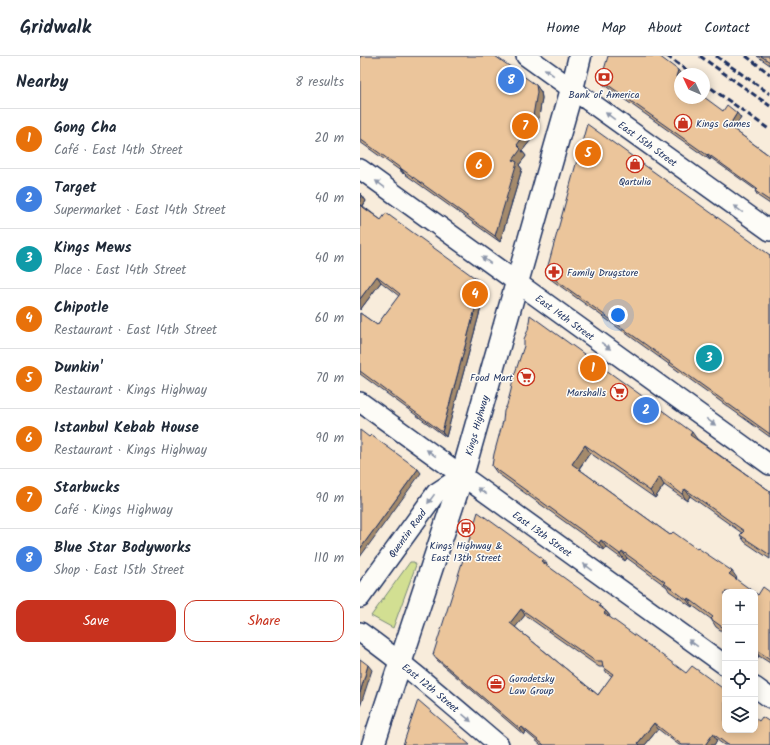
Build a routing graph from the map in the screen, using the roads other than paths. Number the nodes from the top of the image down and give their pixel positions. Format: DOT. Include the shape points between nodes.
graph roads {
  1 [pos="526,56"];
  2 [pos="580,56"];
  3 [pos="572,89"];
  4 [pos="360,169"];
  5 [pos="770,231"];
  6 [pos="517,283"];
  7 [pos="360,402"];
  8 [pos="770,465"];
  9 [pos="462,476"];
  10 [pos="360,598"];
  11 [pos="360,632"];
  12 [pos="401,662"];
  13 [pos="722,663"];
  14 [pos="758,689"];
  15 [pos="770,698"];
  16 [pos="373,745"];
  17 [pos="498,745"];
  3 -- 1 [label="street, East 15th Street, one-way"];
  2 -- 3 [label="street, Kings Highway"];
  5 -- 3 [label="street, East 15th Street, one-way"];
  3 -- 6 [label="street, Kings Highway"];
  6 -- 4 [label="street, East 14th Street, one-way"];
  6 -- 8 [label="street, East 14th Street, one-way"];
  6 -- 9 [label="street, Kings Highway"];
  9 -- 7 [label="street, East 13th Street, one-way"];
  9 -- 10 [label="street, Quentin Road, one-way" via="436,492"];
  9 -- 12 [label="street, Kings Highway"];
  13 -- 9 [label="street, East 13th Street, one-way"];
  11 -- 12 [label="street, East 12th Street"];
  12 -- 16 [label="street, Kings Highway"];
  12 -- 17 [label="street, East 12th Street, one-way"];
  14 -- 15 [label="street"];
}
